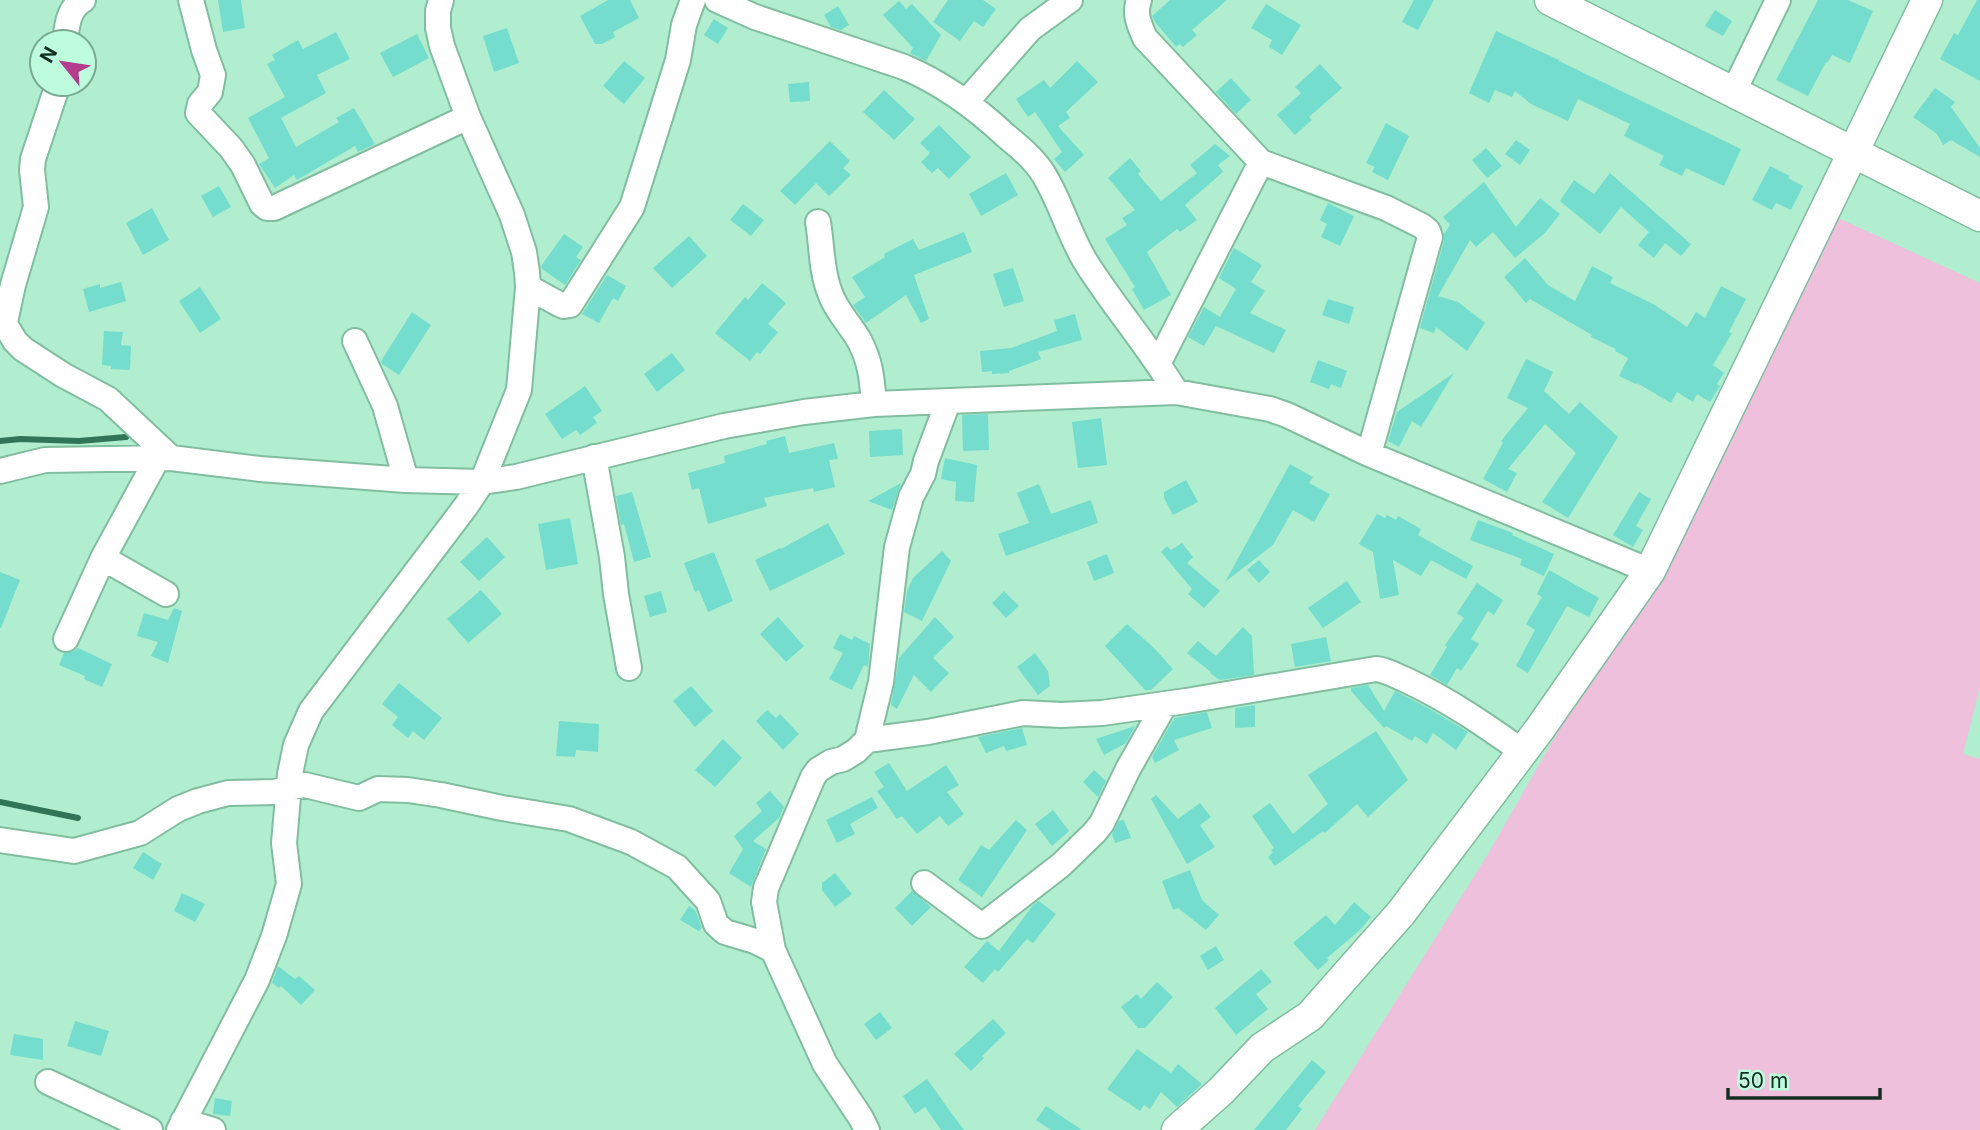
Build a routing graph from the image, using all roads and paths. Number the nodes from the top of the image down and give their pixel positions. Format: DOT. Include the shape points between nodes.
graph roads {
  1 [pos="83,0"];
  2 [pos="191,0"];
  3 [pos="442,0"];
  4 [pos="693,0"];
  5 [pos="717,0"];
  6 [pos="1070,0"];
  7 [pos="1139,0"];
  8 [pos="1550,0"];
  9 [pos="1778,0"];
  10 [pos="1927,0"];
  11 [pos="67,28"];
  12 [pos="1733,93"];
  13 [pos="53,98"];
  14 [pos="966,102"];
  15 [pos="468,117"];
  16 [pos="1854,151"];
  17 [pos="1261,162"];
  18 [pos="1980,216"];
  19 [pos="818,222"];
  20 [pos="528,287"];
  21 [pos="2,319"];
  22 [pos="355,341"];
  23 [pos="1159,362"];
  24 [pos="1176,392"];
  25 [pos="948,402"];
  26 [pos="874,404"];
  27 [pos="1369,454"];
  28 [pos="594,457"];
  29 [pos="164,459"];
  30 [pos="0,471"];
  31 [pos="406,480"];
  32 [pos="482,482"];
  33 [pos="103,558"];
  34 [pos="1650,571"];
  35 [pos="166,594"];
  36 [pos="66,639"];
  37 [pos="629,668"];
  38 [pos="1165,704"];
  39 [pos="867,740"];
  40 [pos="1523,752"];
  41 [pos="288,788"];
  42 [pos="0,841"];
  43 [pos="923,883"];
  44 [pos="773,950"];
  45 [pos="48,1082"];
  46 [pos="181,1126"];
  47 [pos="150,1130"];
  48 [pos="213,1130"];
  49 [pos="867,1130"];
  50 [pos="1177,1130"];
  1 -- 11 [label="street" via="68,18"];
  2 -- 15 [label="street" via="213,75 198,113 231,148 267,208"];
  3 -- 15 [label="street" via="438,28 442,46"];
  4 -- 20 [label="street" via="632,207 570,305"];
  5 -- 14 [label="street" via="904,67"];
  6 -- 14 [label="street" via="1030,29"];
  7 -- 17 [label="street" via="1138,22 1145,38"];
  8 -- 12 [label="street"];
  9 -- 12 [label="street"];
  10 -- 16 [label="street"];
  12 -- 16 [label="street"];
  13 -- 21 [label="street" via="33,159 36,207"];
  14 -- 23 [label="street" via="1034,160 1087,264"];
  15 -- 20 [label="street" via="512,215 527,262"];
  16 -- 18 [label="street"];
  16 -- 34 [label="street"];
  17 -- 23 [label="street"];
  17 -- 27 [label="street" via="1386,208 1428,231"];
  19 -- 26 [label="street" via="825,279 872,371"];
  20 -- 32 [label="street" via="519,390"];
  21 -- 29 [label="street" via="23,349 108,399"];
  22 -- 31 [label="street" via="386,407"];
  23 -- 24 [label="street"];
  24 -- 25 [label="street"];
  24 -- 27 [label="street" via="1269,409"];
  25 -- 26 [label="street"];
  25 -- 39 [label="street" via="897,547 881,682"];
  26 -- 28 [label="street" via="724,426"];
  27 -- 34 [label="street"];
  28 -- 32 [label="street"];
  28 -- 37 [label="street"];
  29 -- 30 [label="street" via="45,460"];
  29 -- 31 [label="street"];
  29 -- 33 [label="street"];
  31 -- 32 [label="street"];
  32 -- 41 [label="street" via="311,711 296,745"];
  33 -- 35 [label="street"];
  33 -- 36 [label="street"];
  34 -- 40 [label="street"];
  38 -- 39 [label="street" via="1102,713 1023,713"];
  38 -- 40 [label="street" via="1381,669 1468,713"];
  38 -- 43 [label="street" via="1094,833 1061,865 982,926"];
  39 -- 44 [label="street" via="813,777 766,888 764,902"];
  40 -- 50 [label="street" via="1401,913 1310,1016 1262,1048"];
  41 -- 42 [label="street" via="228,793 198,801 141,833 74,851"];
  41 -- 44 [label="street" via="305,785 359,799 378,789 408,790 569,819 631,842 677,867 708,901 716,924 725,932"];
  41 -- 46 [label="street" via="284,843 289,884 274,936 257,980"];
  44 -- 49 [label="street" via="825,1064"];
  45 -- 47 [label="street"];
  46 -- 48 [label="street"];
}
